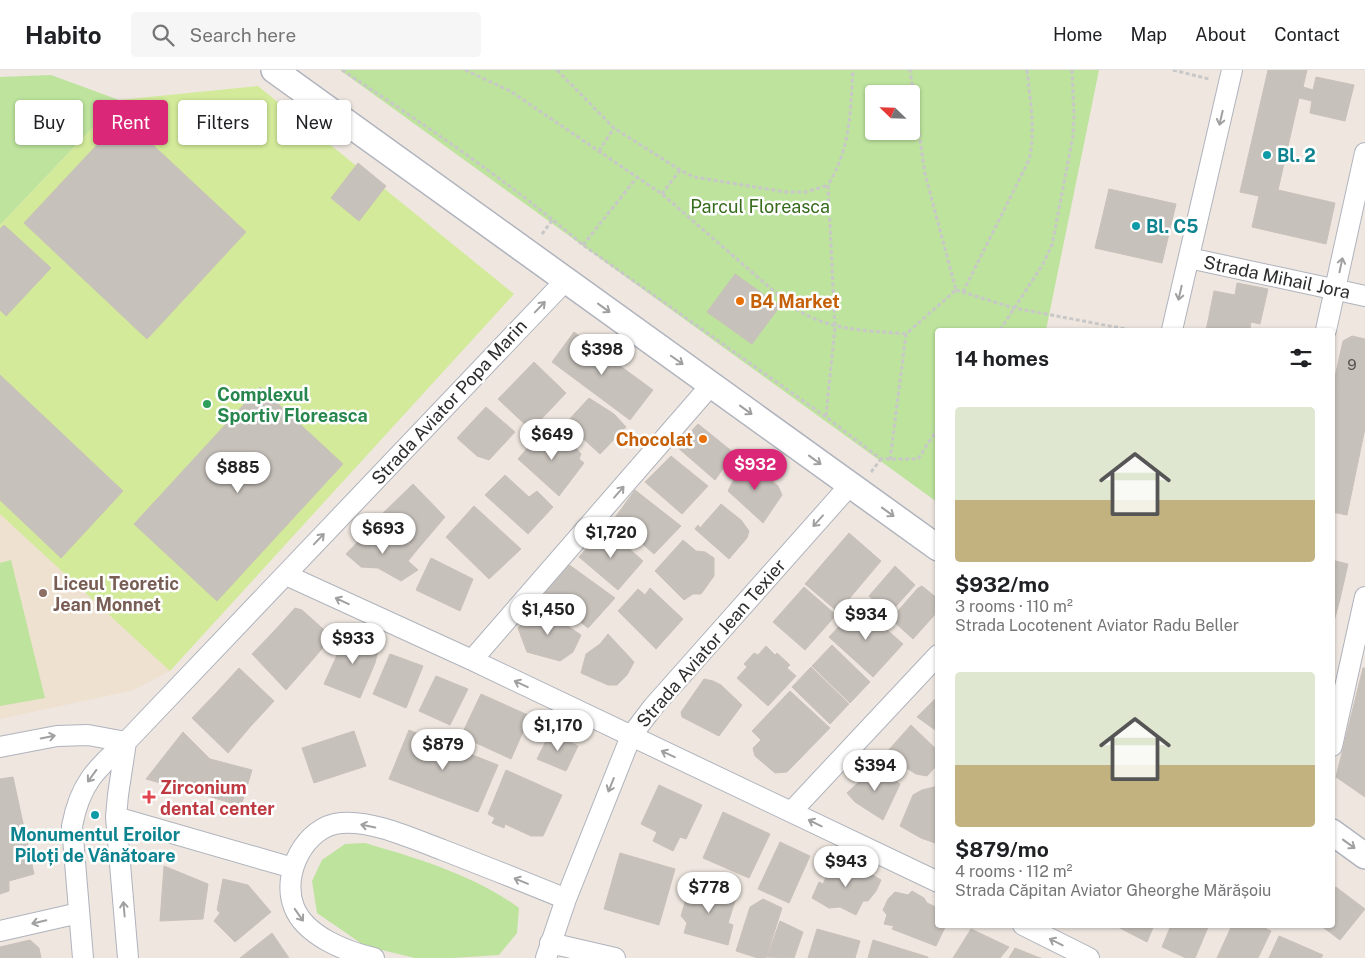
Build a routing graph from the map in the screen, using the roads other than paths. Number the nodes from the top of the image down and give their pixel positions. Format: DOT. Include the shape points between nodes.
graph roads {
  1 [pos="274,70"];
  2 [pos="1230,77"];
  3 [pos="1365,153"];
  4 [pos="1189,258"];
  5 [pos="566,280"];
  6 [pos="1336,289"];
  7 [pos="1365,296"];
  8 [pos="1172,328"];
  9 [pos="1326,328"];
  10 [pos="711,385"];
  11 [pos="850,485"];
  12 [pos="935,546"];
  13 [pos="286,574"];
  14 [pos="1365,597"];
  15 [pos="935,659"];
  16 [pos="472,660"];
  17 [pos="1335,732"];
  18 [pos="631,736"];
  19 [pos="126,742"];
  20 [pos="0,747"];
  21 [pos="791,812"];
  22 [pos="116,817"];
  23 [pos="1335,834"];
  24 [pos="1365,856"];
  25 [pos="294,868"];
  26 [pos="935,881"];
  27 [pos="566,899"];
  28 [pos="79,913"];
  29 [pos="1029,928"];
  30 [pos="0,931"];
  31 [pos="548,950"];
  32 [pos="83,958"];
  33 [pos="128,958"];
  34 [pos="374,958"];
  35 [pos="615,958"];
  36 [pos="1089,958"];
  1 -- 5 [label="street"];
  2 -- 4 [label="street, one-way"];
  6 -- 3 [label="street, one-way"];
  4 -- 6 [label="street, Strada Mihail Jora"];
  4 -- 8 [label="street, one-way"];
  5 -- 10 [label="street, one-way"];
  13 -- 5 [label="street, Strada Aviator Popa Marin, one-way"];
  6 -- 7 [label="street, Strada Mihail Jora"];
  6 -- 9 [label="street"];
  10 -- 11 [label="street, one-way"];
  16 -- 10 [label="street, one-way"];
  11 -- 12 [label="street, one-way"];
  11 -- 18 [label="street, Strada Aviator Jean Texier, one-way"];
  16 -- 13 [label="street, one-way"];
  13 -- 19 [label="street, Strada Aviator Popa Marin"];
  14 -- 17 [label="street"];
  15 -- 21 [label="street"];
  18 -- 16 [label="street, one-way"];
  21 -- 18 [label="street, one-way"];
  18 -- 27 [label="street, Strada Aviator Jean Texier, one-way"];
  20 -- 19 [label="street, one-way" via="57,736 88,735"];
  19 -- 22 [label="street"];
  19 -- 28 [label="street, Strada Aviator Popa Marin, one-way" via="98,767 76,807 72,826"];
  26 -- 21 [label="street, one-way"];
  22 -- 25 [label="street"];
  33 -- 22 [label="street, one-way"];
  23 -- 24 [label="street, one-way"];
  27 -- 25 [label="street, one-way" via="414,839 355,823 339,823 320,830 304,845"];
  25 -- 34 [label="street, one-way" via="290,891 294,908 304,922 339,947"];
  27 -- 31 [label="street, Strada Aviator Jean Texier"];
  28 -- 30 [label="street, one-way"];
  28 -- 32 [label="street, Strada Aviator Popa Marin"];
  36 -- 29 [label="street, one-way"];
  31 -- 35 [label="street"];
}
